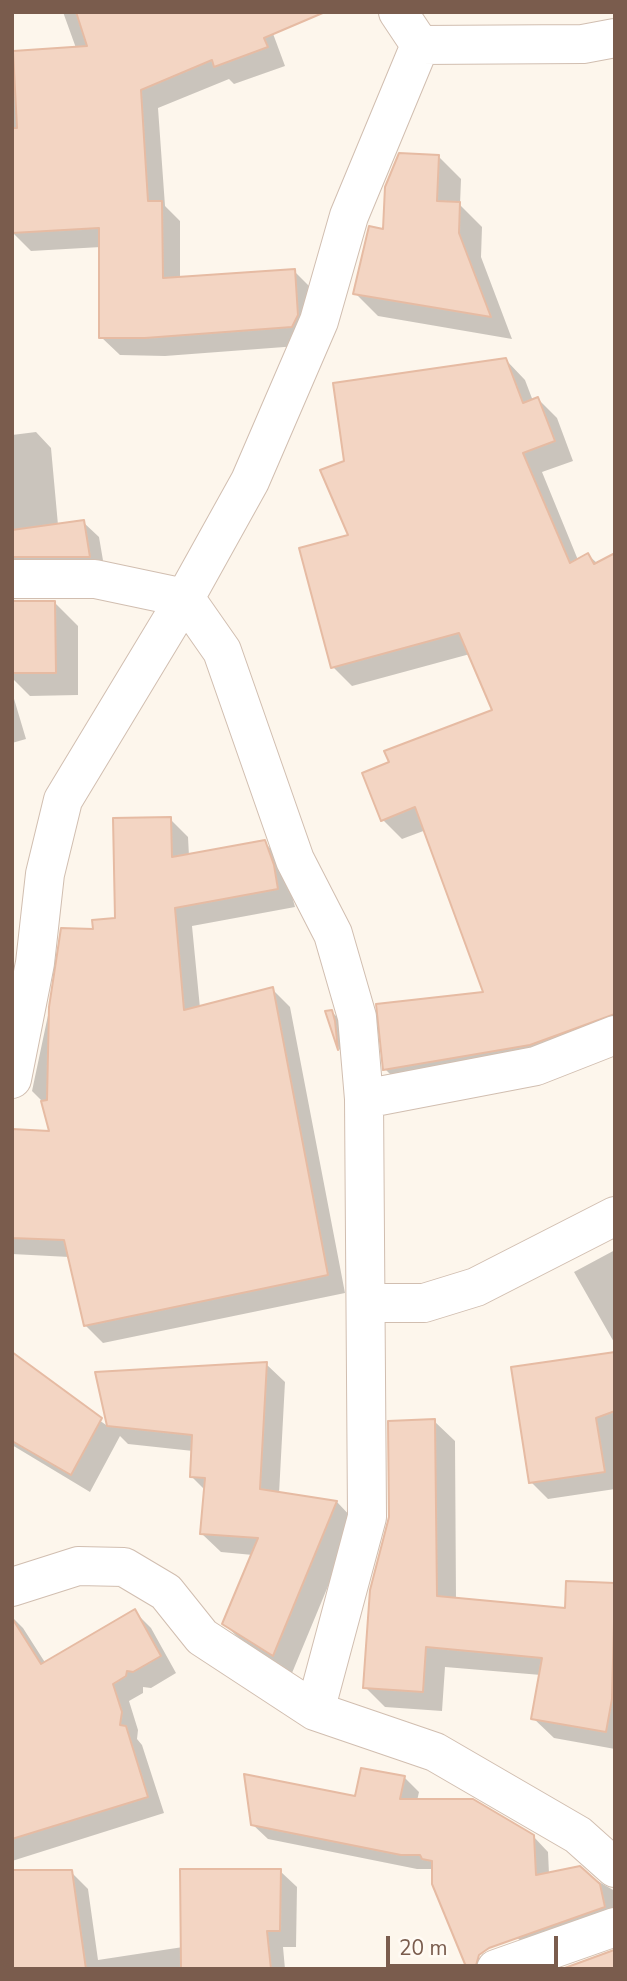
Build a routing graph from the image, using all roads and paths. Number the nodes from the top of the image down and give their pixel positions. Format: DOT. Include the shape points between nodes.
graph roads {
  1 [pos="398,12"];
  2 [pos="615,38"];
  3 [pos="420,45"];
  4 [pos="12,579"];
  5 [pos="184,598"];
  6 [pos="615,1035"];
  7 [pos="12,1079"];
  8 [pos="364,1099"];
  9 [pos="615,1216"];
  10 [pos="367,1303"];
  11 [pos="12,1587"];
  12 [pos="315,1711"];
  13 [pos="615,1868"];
  14 [pos="615,1927"];
  15 [pos="496,1969"];
  1 -- 3 [label="street"];
  2 -- 3 [label="street" via="583,44"];
  3 -- 5 [label="street" via="349,216 319,321 250,481"];
  4 -- 5 [label="street" via="95,579"];
  5 -- 7 [label="street" via="63,800 45,874 35,963"];
  5 -- 8 [label="street" via="222,651 295,860 333,934 357,1017"];
  6 -- 8 [label="street" via="536,1066"];
  8 -- 10 [label="street"];
  9 -- 10 [label="street" via="476,1287 424,1303"];
  10 -- 12 [label="street" via="367,1517"];
  11 -- 12 [label="street" via="78,1566 124,1567 166,1592 202,1636"];
  12 -- 13 [label="street" via="435,1752 578,1835"];
  14 -- 15 [label="street"];
}
